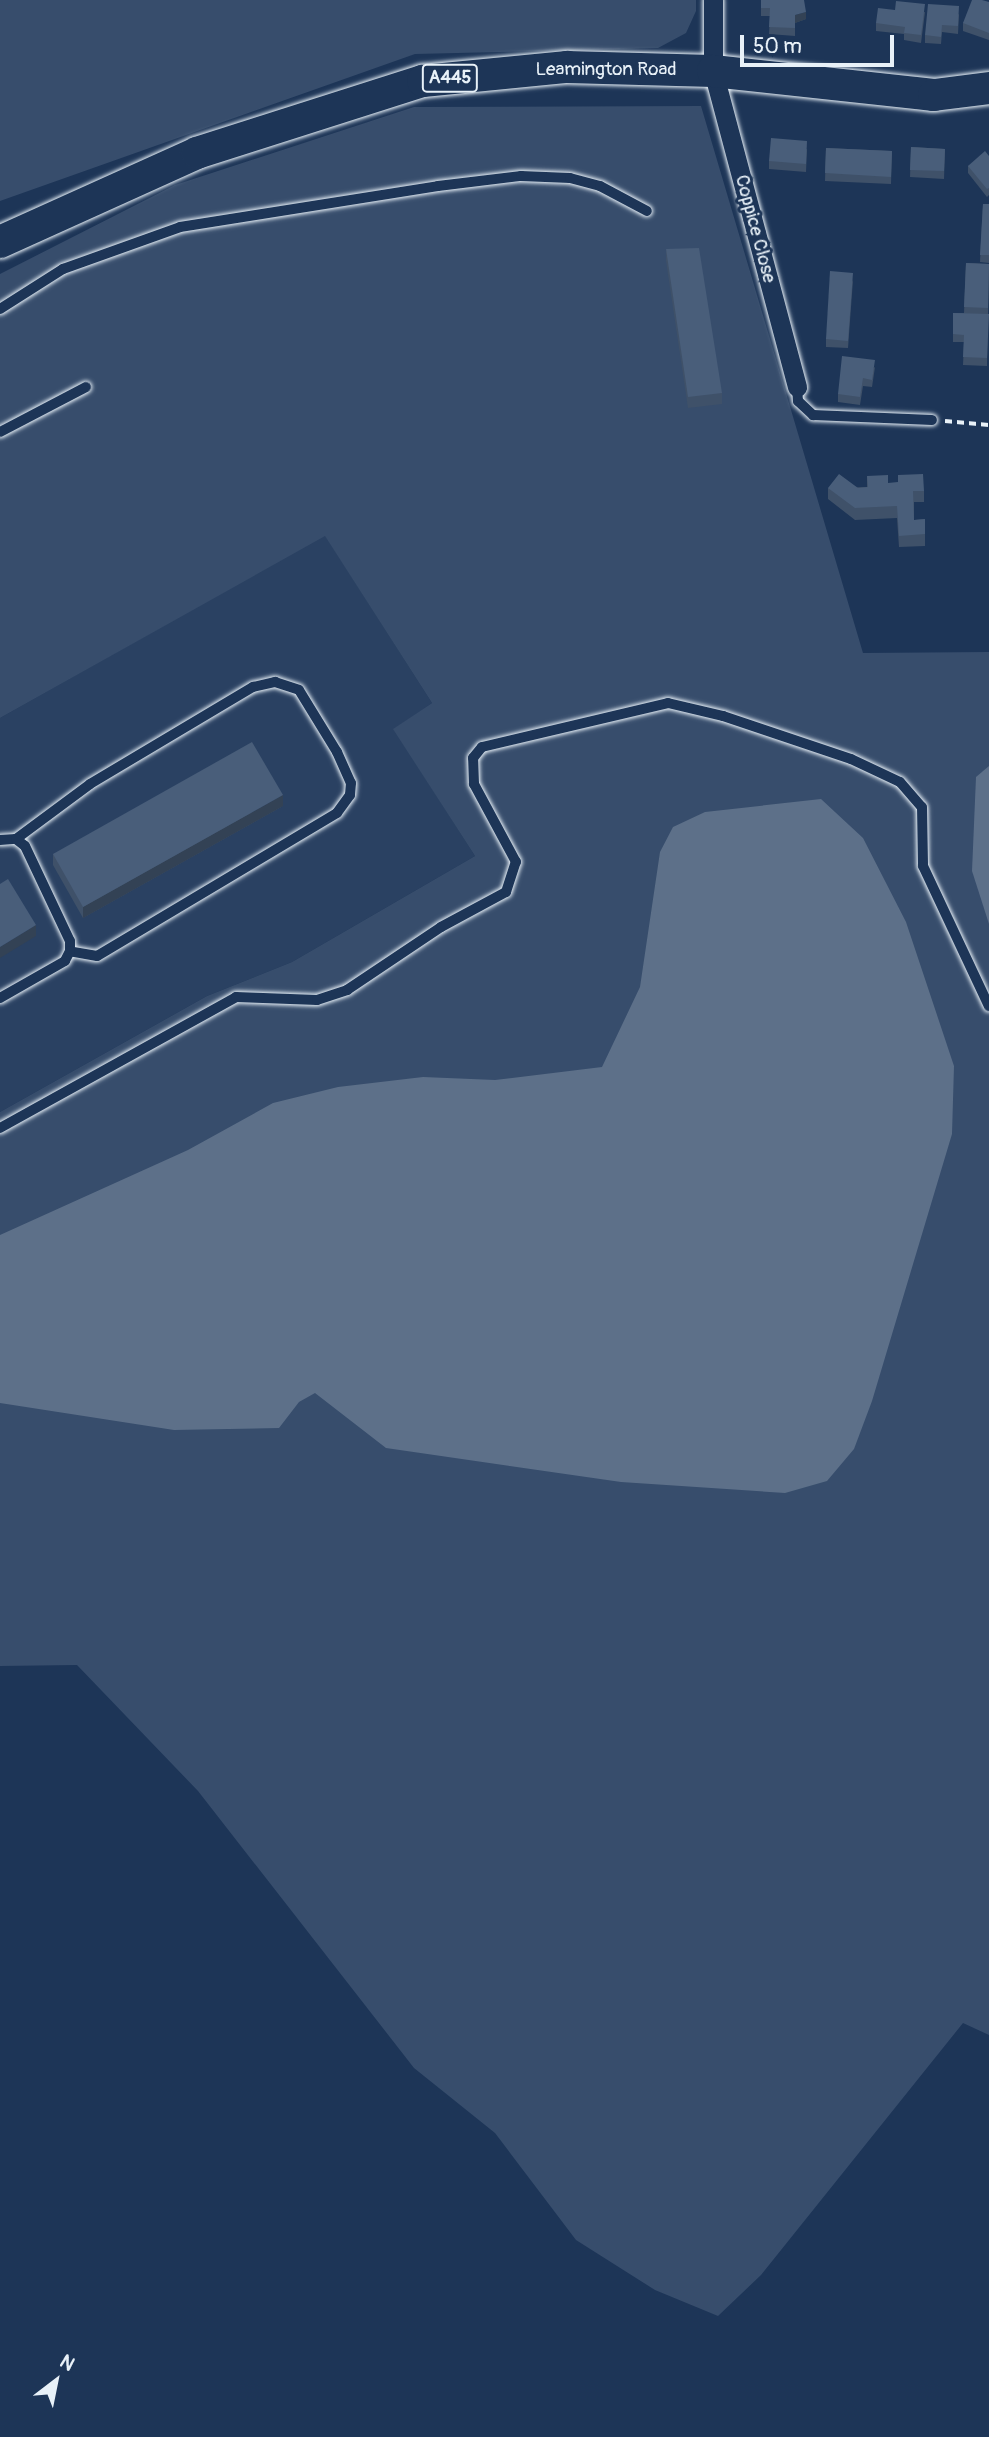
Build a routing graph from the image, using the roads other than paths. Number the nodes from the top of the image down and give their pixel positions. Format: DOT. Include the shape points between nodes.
graph roads {
  1 [pos="713,0"];
  2 [pos="713,71"];
  3 [pos="989,88"];
  4 [pos="647,211"];
  5 [pos="0,242"];
  6 [pos="0,309"];
  7 [pos="86,387"];
  8 [pos="797,387"];
  9 [pos="933,421"];
  10 [pos="0,432"];
  11 [pos="16,839"];
  12 [pos="0,840"];
  13 [pos="71,951"];
  14 [pos="0,998"];
  15 [pos="989,1006"];
  16 [pos="0,1128"];
  1 -- 2 [label="street, Coppice Close"];
  2 -- 3 [label="main road, Leamington Road / A445" via="934,95"];
  2 -- 5 [label="main road, Leamington Road / A445" via="567,67 424,81 197,153"];
  2 -- 8 [label="street, Coppice Close"];
  4 -- 6 [label="lane" via="600,186 570,178 521,176 438,186 180,227 63,269"];
  7 -- 10 [label="lane"];
  8 -- 9 [label="lane" via="798,401 813,415"];
  11 -- 12 [label="lane"];
  11 -- 13 [label="lane" via="25,846"];
  11 -- 13 [label="lane" via="90,783 253,687 275,682 299,690 337,752 351,783 350,795 337,813 97,956"];
  13 -- 14 [label="lane" via="65,961"];
  15 -- 16 [label="lane" via="923,866 922,807 900,782 851,759 723,716 668,704 482,747 473,758 474,784 516,862 506,892 441,927 346,990 317,1000 236,997"];
}
